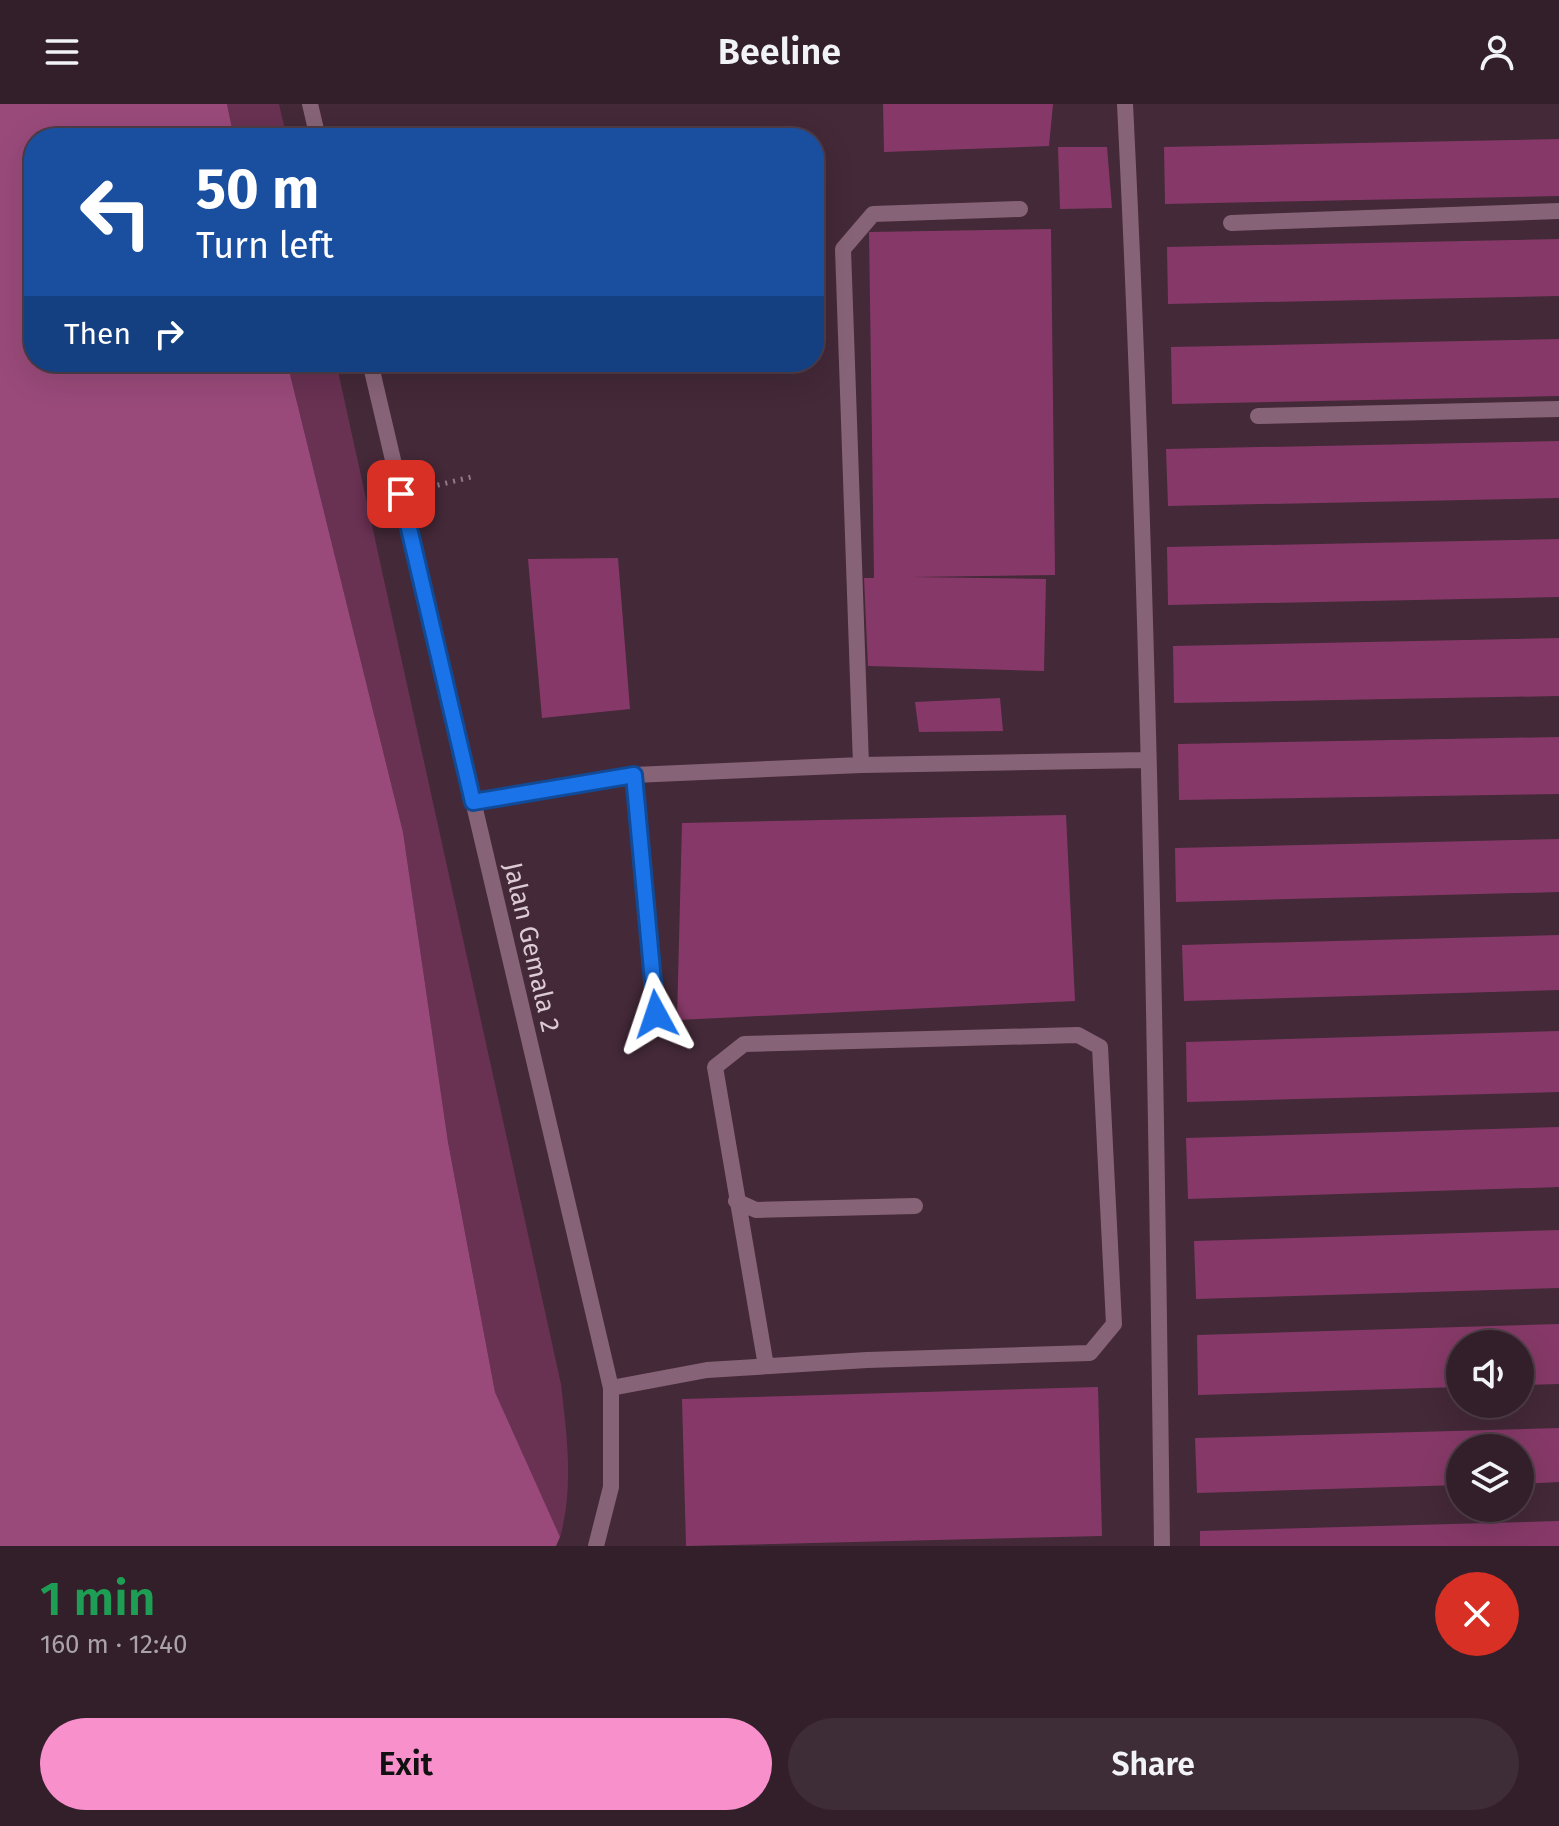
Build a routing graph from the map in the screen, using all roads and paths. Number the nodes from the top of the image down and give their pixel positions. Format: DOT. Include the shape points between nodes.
graph roads {
  1 [pos="310,104"];
  2 [pos="1125,104"];
  3 [pos="316,128"];
  4 [pos="1020,209"];
  5 [pos="1559,211"];
  6 [pos="1231,223"];
  7 [pos="372,372"];
  8 [pos="1559,409"];
  9 [pos="1258,416"];
  10 [pos="471,477"];
  11 [pos="401,494"];
  12 [pos="1147,760"];
  13 [pos="861,765"];
  14 [pos="634,775"];
  15 [pos="473,802"];
  16 [pos="656,1014"];
  17 [pos="736,1201"];
  18 [pos="915,1206"];
  19 [pos="766,1366"];
  20 [pos="611,1388"];
  21 [pos="596,1546"];
  22 [pos="1162,1546"];
  1 -- 3 [label="street"];
  2 -- 12 [label="street"];
  4 -- 13 [label="street" via="873,214 843,249"];
  5 -- 6 [label="street"];
  7 -- 11 [label="street, Jalan Gemala 2"];
  8 -- 9 [label="street"];
  10 -- 11 [label="path"];
  11 -- 15 [label="street, Jalan Gemala 2"];
  12 -- 13 [label="street"];
  12 -- 22 [label="street"];
  13 -- 14 [label="street"];
  14 -- 15 [label="street"];
  14 -- 16 [label="street"];
  15 -- 20 [label="street, Jalan Gemala 2"];
  17 -- 18 [label="street" via="756,1210"];
  17 -- 19 [label="street"];
  17 -- 19 [label="street" via="715,1067 744,1044 1078,1035 1100,1047 1114,1324 1090,1353"];
  19 -- 20 [label="street" via="707,1370"];
  20 -- 21 [label="street, Jalan Gemala 2" via="611,1487"];
}
